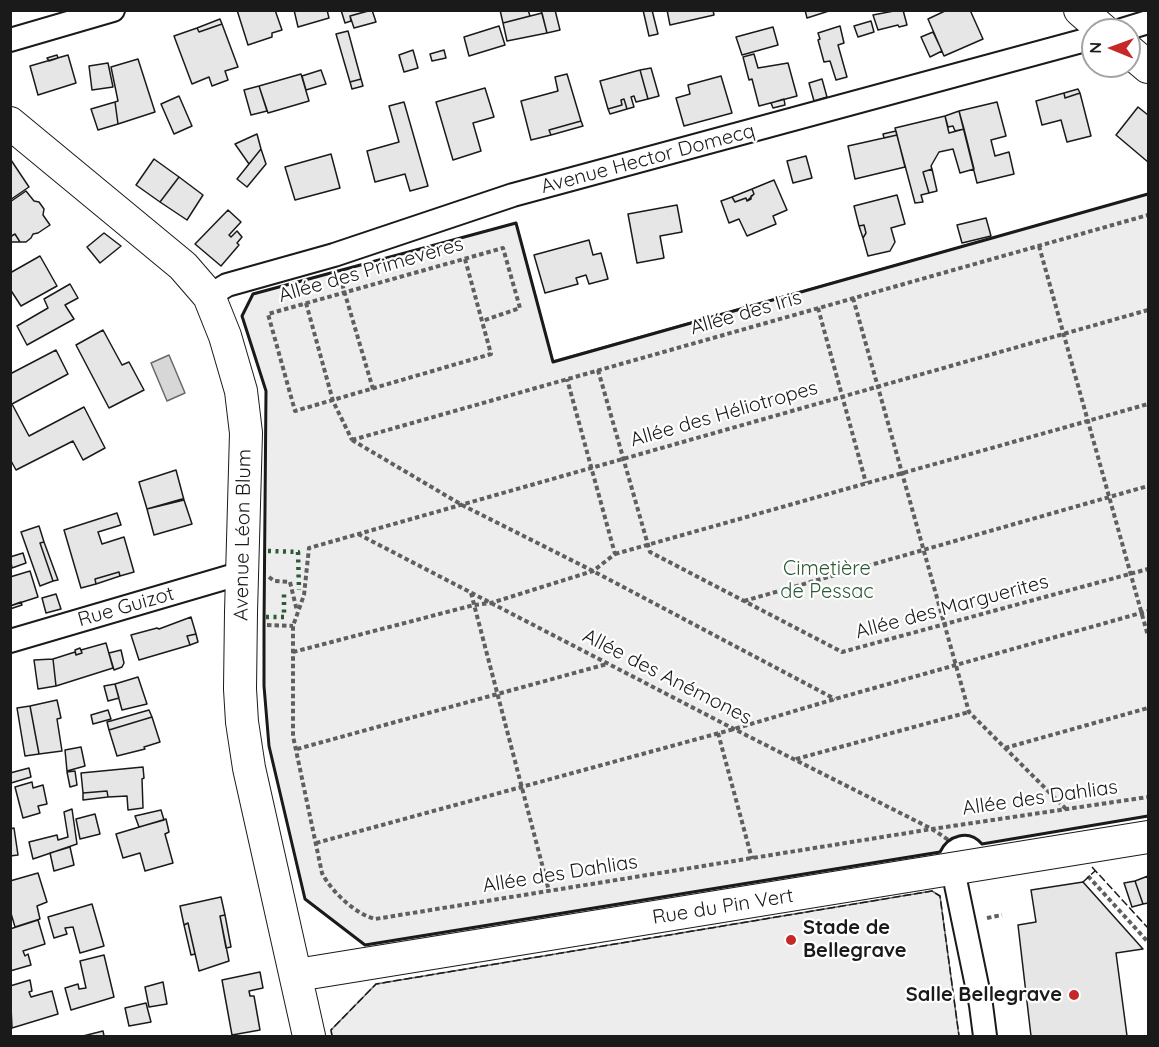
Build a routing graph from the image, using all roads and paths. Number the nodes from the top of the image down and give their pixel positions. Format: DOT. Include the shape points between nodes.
graph roads {
  1 [pos="113,10"];
  2 [pos="10,40"];
  3 [pos="1081,41"];
  4 [pos="10,123"];
  5 [pos="1149,215"];
  6 [pos="1039,246"];
  7 [pos="334,255"];
  8 [pos="465,259"];
  9 [pos="344,293"];
  10 [pos="209,296"];
  11 [pos="853,298"];
  12 [pos="306,303"];
  13 [pos="818,308"];
  14 [pos="1149,310"];
  15 [pos="482,321"];
  16 [pos="1064,333"];
  17 [pos="598,370"];
  18 [pos="567,379"];
  19 [pos="878,386"];
  20 [pos="373,389"];
  21 [pos="842,396"];
  22 [pos="333,401"];
  23 [pos="1149,405"];
  24 [pos="1088,421"];
  25 [pos="352,440"];
  26 [pos="624,459"];
  27 [pos="591,468"];
  28 [pos="902,473"];
  29 [pos="866,483"];
  30 [pos="1149,486"];
  31 [pos="1109,497"];
  32 [pos="462,505"];
  33 [pos="357,534"];
  34 [pos="649,544"];
  35 [pos="309,548"];
  36 [pos="923,550"];
  37 [pos="615,554"];
  38 [pos="1149,569"];
  39 [pos="592,571"];
  40 [pos="242,573"];
  41 [pos="1131,574"];
  42 [pos="471,593"];
  43 [pos="744,601"];
  44 [pos="491,603"];
  45 [pos="474,605"];
  46 [pos="1149,611"];
  47 [pos="1142,613"];
  48 [pos="297,614"];
  49 [pos="944,625"];
  50 [pos="1149,636"];
  51 [pos="10,641"];
  52 [pos="293,652"];
  53 [pos="608,664"];
  54 [pos="955,664"];
  55 [pos="497,694"];
  56 [pos="835,699"];
  57 [pos="1149,708"];
  58 [pos="969,712"];
  59 [pos="734,729"];
  60 [pos="718,734"];
  61 [pos="1004,748"];
  62 [pos="297,750"];
  63 [pos="794,760"];
  64 [pos="521,787"];
  65 [pos="1149,797"];
  66 [pos="1066,809"];
  67 [pos="932,829"];
  68 [pos="1149,837"];
  69 [pos="316,843"];
  70 [pos="1069,850"];
  71 [pos="952,858"];
  72 [pos="752,859"];
  73 [pos="549,891"];
  74 [pos="1149,942"];
  75 [pos="297,975"];
  76 [pos="309,1036"];
  77 [pos="986,1036"];
  1 -- 2 [label="street"];
  3 -- 7 [label="street, Avenue Hector Domecq" via="513,195"];
  4 -- 10 [label="street, Avenue Léon Blum" via="183,266"];
  5 -- 6 [label="path, Allée des Iris"];
  6 -- 11 [label="path, Allée des Iris"];
  6 -- 16 [label="path"];
  7 -- 9 [label="path"];
  7 -- 10 [label="street, Avenue Hector Domecq" via="227,285"];
  8 -- 9 [label="path, Allée des Primevères"];
  8 -- 15 [label="path"];
  8 -- 15 [label="path, Allée des Primevères" via="503,248 520,308"];
  9 -- 12 [label="path, Allée des Primevères"];
  9 -- 20 [label="path"];
  10 -- 40 [label="street, Avenue Léon Blum" via="241,391 246,433"];
  11 -- 13 [label="path, Allée des Iris"];
  11 -- 19 [label="path"];
  12 -- 22 [label="path"];
  12 -- 22 [label="path, Allée des Primevères" via="268,314 295,411"];
  13 -- 17 [label="path, Allée des Iris"];
  13 -- 21 [label="path"];
  14 -- 16 [label="path, Allée des Héliotropes"];
  15 -- 20 [label="path, Allée des Primevères" via="491,354"];
  16 -- 19 [label="path, Allée des Héliotropes"];
  16 -- 24 [label="path"];
  17 -- 18 [label="path, Allée des Iris"];
  17 -- 26 [label="path"];
  18 -- 25 [label="path, Allée des Iris"];
  18 -- 27 [label="path"];
  19 -- 21 [label="path, Allée des Héliotropes"];
  19 -- 28 [label="path"];
  20 -- 22 [label="path, Allée des Primevères"];
  21 -- 26 [label="path, Allée des Héliotropes"];
  21 -- 29 [label="path"];
  22 -- 25 [label="path"];
  23 -- 24 [label="path"];
  24 -- 28 [label="path"];
  24 -- 31 [label="path"];
  25 -- 32 [label="path"];
  26 -- 27 [label="path, Allée des Héliotropes"];
  26 -- 34 [label="path"];
  27 -- 32 [label="path, Allée des Héliotropes"];
  27 -- 37 [label="path"];
  28 -- 29 [label="path"];
  28 -- 36 [label="path"];
  29 -- 34 [label="path"];
  30 -- 31 [label="path"];
  31 -- 36 [label="path"];
  31 -- 41 [label="path"];
  32 -- 33 [label="path, Allée des Héliotropes"];
  32 -- 39 [label="path"];
  33 -- 35 [label="path, Allée des Héliotropes"];
  33 -- 42 [label="path, Allée des Anémones"];
  34 -- 37 [label="path"];
  34 -- 43 [label="path, Allée des Marguerites" via="650,552"];
  35 -- 48 [label="path, Allée des Dahlias" via="304,595"];
  36 -- 43 [label="path"];
  36 -- 49 [label="path"];
  37 -- 39 [label="path"];
  38 -- 41 [label="path, Allée des Marguerites"];
  39 -- 44 [label="path"];
  39 -- 56 [label="path"];
  40 -- 48 [label="path" via="265,574 274,581 290,582"];
  40 -- 51 [label="street, Rue Guizot"];
  40 -- 75 [label="street, Avenue Léon Blum" via="242,722"];
  41 -- 47 [label="path"];
  41 -- 49 [label="path, Allée des Marguerites"];
  42 -- 44 [label="path, Allée des Anémones"];
  42 -- 45 [label="path"];
  43 -- 49 [label="path, Allée des Marguerites" via="842,652"];
  44 -- 45 [label="path"];
  44 -- 53 [label="path, Allée des Anémones"];
  45 -- 52 [label="path"];
  45 -- 55 [label="path"];
  46 -- 47 [label="path"];
  47 -- 50 [label="path"];
  47 -- 54 [label="path"];
  48 -- 52 [label="path, Allée des Dahlias"];
  49 -- 54 [label="path"];
  52 -- 62 [label="path, Allée des Dahlias" via="293,736"];
  53 -- 55 [label="path"];
  53 -- 59 [label="path, Allée des Anémones"];
  54 -- 56 [label="path"];
  54 -- 58 [label="path"];
  55 -- 62 [label="path"];
  55 -- 64 [label="path"];
  56 -- 59 [label="path"];
  57 -- 61 [label="path"];
  58 -- 61 [label="path"];
  58 -- 63 [label="path"];
  59 -- 60 [label="path"];
  59 -- 63 [label="path, Allée des Anémones"];
  60 -- 64 [label="path"];
  60 -- 72 [label="path"];
  61 -- 66 [label="path"];
  62 -- 69 [label="path, Allée des Dahlias"];
  63 -- 67 [label="path, Allée des Anémones"];
  64 -- 69 [label="path"];
  64 -- 73 [label="path"];
  65 -- 66 [label="path, Allée des Dahlias"];
  66 -- 67 [label="path, Allée des Dahlias"];
  67 -- 71 [label="path, Allée des Anémones" via="949,839"];
  67 -- 72 [label="path, Allée des Dahlias"];
  68 -- 70 [label="street, Rue du Pin Vert"];
  69 -- 73 [label="path, Allée des Dahlias" via="329,887 364,917 375,919"];
  70 -- 71 [label="street, Rue du Pin Vert"];
  70 -- 74 [label="path" via="1072,875 1089,876"];
  71 -- 75 [label="street, Rue du Pin Vert"];
  71 -- 77 [label="street"];
  72 -- 73 [label="path, Allée des Dahlias"];
  75 -- 76 [label="street, Avenue Léon Blum"];
}
